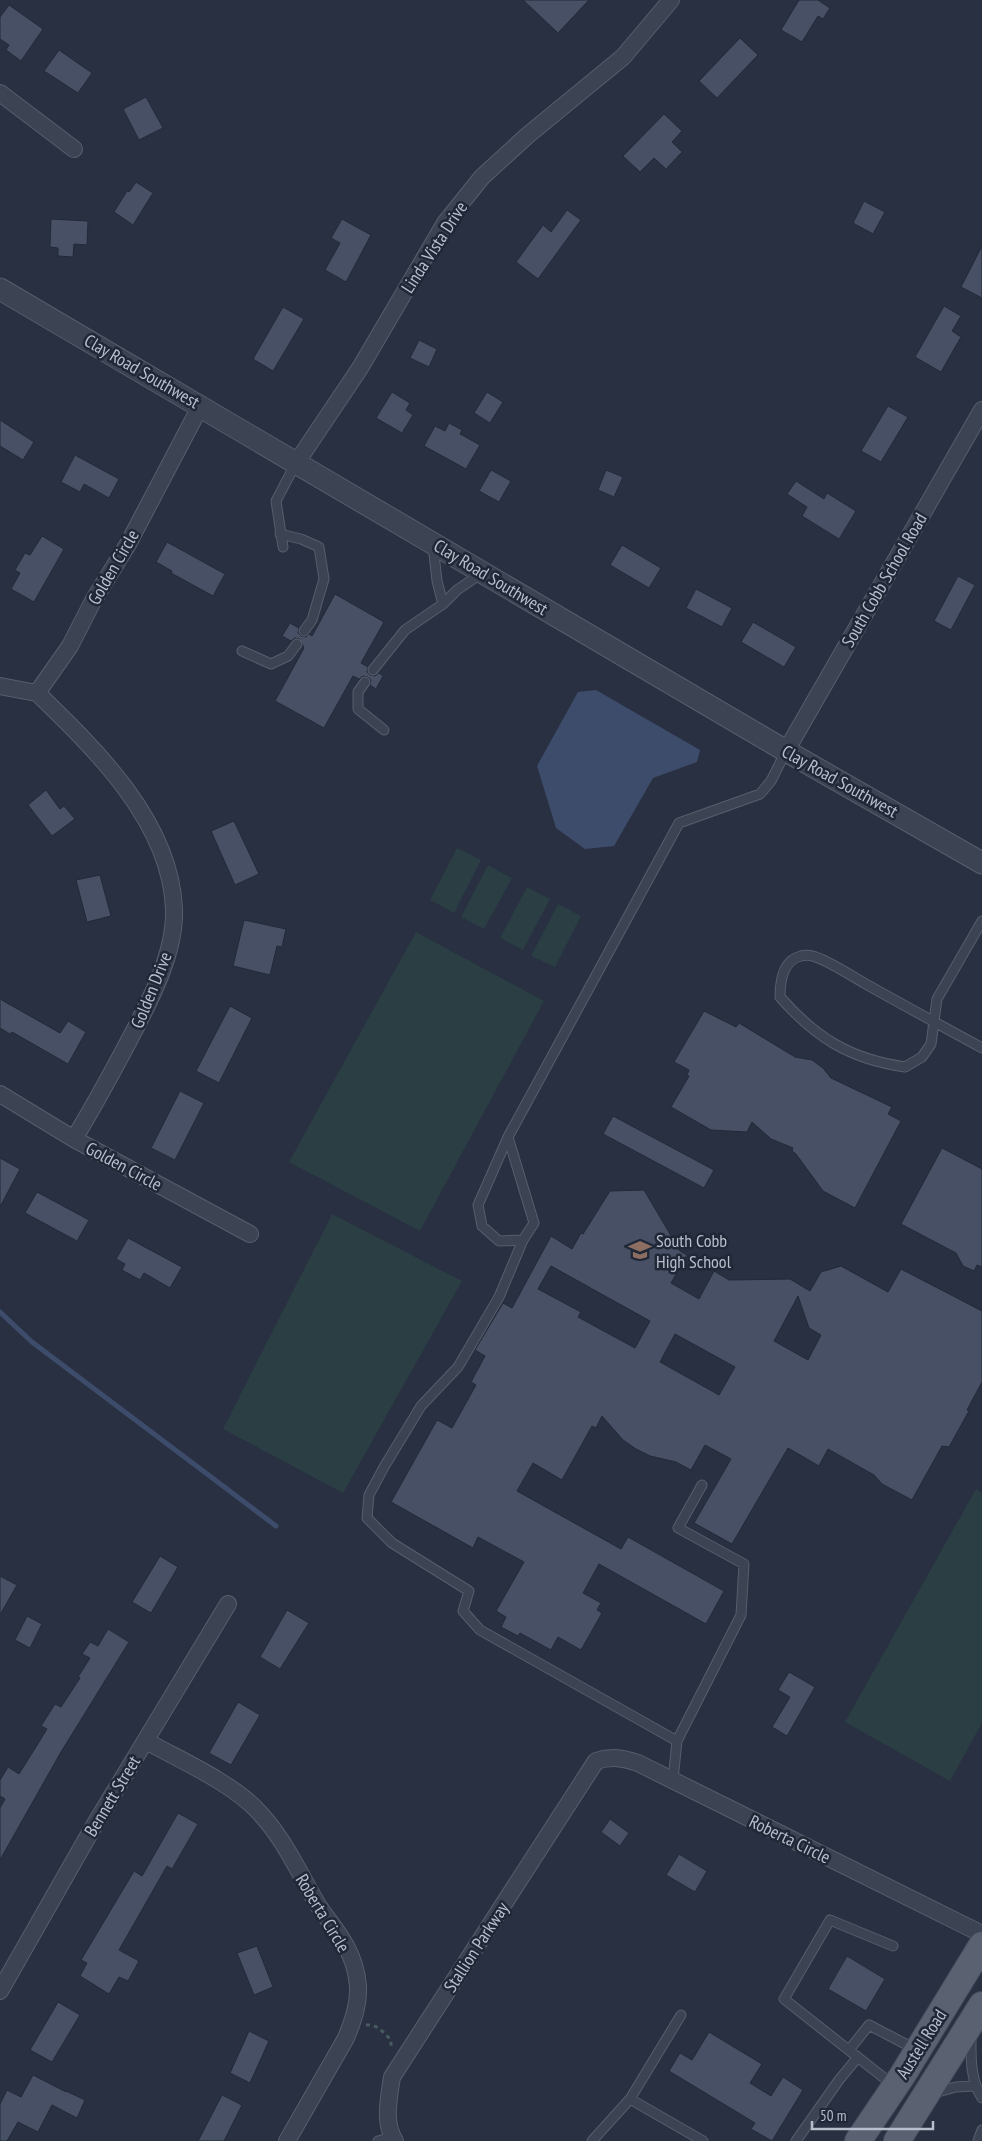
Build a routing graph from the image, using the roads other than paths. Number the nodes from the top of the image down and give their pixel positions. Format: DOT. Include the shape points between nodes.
graph roads {
  1 [pos="672,0"];
  2 [pos="0,94"];
  3 [pos="74,149"];
  4 [pos="0,289"];
  5 [pos="201,405"];
  6 [pos="980,418"];
  7 [pos="297,462"];
  8 [pos="280,534"];
  9 [pos="433,542"];
  10 [pos="283,547"];
  11 [pos="483,572"];
  12 [pos="444,604"];
  13 [pos="304,631"];
  14 [pos="296,644"];
  15 [pos="242,651"];
  16 [pos="373,670"];
  17 [pos="365,682"];
  18 [pos="0,686"];
  19 [pos="37,693"];
  20 [pos="384,730"];
  21 [pos="786,751"];
  22 [pos="982,863"];
  23 [pos="982,921"];
  24 [pos="934,1022"];
  25 [pos="982,1048"];
  26 [pos="0,1094"];
  27 [pos="508,1137"];
  28 [pos="74,1139"];
  29 [pos="250,1234"];
  30 [pos="523,1240"];
  31 [pos="702,1485"];
  32 [pos="228,1604"];
  33 [pos="146,1741"];
  34 [pos="677,1741"];
  35 [pos="596,1761"];
  36 [pos="673,1780"];
  37 [pos="982,1934"];
  38 [pos="982,1945"];
  39 [pos="892,1946"];
  40 [pos="0,1991"];
  41 [pos="977,2014"];
  42 [pos="681,2015"];
  43 [pos="849,2050"];
  44 [pos="918,2051"];
  45 [pos="858,2058"];
  46 [pos="895,2086"];
  47 [pos="974,2086"];
  48 [pos="926,2095"];
  49 [pos="982,2098"];
  50 [pos="630,2099"];
  51 [pos="982,2130"];
  52 [pos="388,2140"];
  53 [pos="287,2141"];
  54 [pos="592,2141"];
  55 [pos="703,2141"];
  56 [pos="796,2141"];
  57 [pos="858,2141"];
  58 [pos="897,2141"];
  59 [pos="978,2141"];
  1 -- 7 [label="street, Linda Vista Drive" via="624,57 482,177 451,215 360,368"];
  2 -- 3 [label="street"];
  4 -- 5 [label="street, Clay Road Southwest"];
  5 -- 7 [label="street, Clay Road Southwest"];
  5 -- 19 [label="street, Golden Circle" via="70,646"];
  6 -- 21 [label="street, South Cobb School Road"];
  7 -- 8 [label="lane" via="276,501"];
  7 -- 9 [label="street, Clay Road Southwest"];
  8 -- 10 [label="lane"];
  8 -- 13 [label="lane" via="319,547 324,580 312,620"];
  9 -- 11 [label="street, Clay Road Southwest"];
  9 -- 12 [label="lane" via="437,581"];
  11 -- 12 [label="lane" via="457,590"];
  11 -- 21 [label="street, Clay Road Southwest"];
  12 -- 16 [label="lane" via="405,630"];
  14 -- 15 [label="lane" via="288,656 271,664"];
  17 -- 20 [label="lane" via="358,692 358,709"];
  18 -- 19 [label="street"];
  19 -- 28 [label="street, Golden Drive" via="125,785 158,847 172,886 174,910 167,956 148,1004"];
  21 -- 22 [label="street, Clay Road Southwest"];
  21 -- 27 [label="lane" via="771,781 760,794 679,823"];
  23 -- 24 [label="lane" via="937,999"];
  24 -- 24 [label="lane" via="813,956 801,956 790,961 780,981 780,997 802,1022 839,1047 882,1063 905,1067 922,1057 931,1044"];
  24 -- 25 [label="lane"];
  26 -- 28 [label="street, Golden Circle"];
  27 -- 30 [label="lane" via="534,1223"];
  27 -- 30 [label="lane" via="478,1205 482,1226 500,1241"];
  28 -- 29 [label="street, Golden Circle"];
  30 -- 34 [label="lane" via="499,1297 458,1367 421,1406 384,1467 369,1495 367,1518 392,1544 469,1591 463,1611 480,1630"];
  31 -- 34 [label="lane" via="678,1528 744,1564 741,1616"];
  32 -- 33 [label="street, Bennett Street"];
  33 -- 40 [label="street, Bennett Street" via="94,1824"];
  33 -- 53 [label="street, Roberta Circle" via="216,1780 257,1809 282,1841 346,1946 354,1966 358,1986 354,2020"];
  34 -- 36 [label="lane"];
  35 -- 36 [label="street, Roberta Circle" via="619,1757"];
  35 -- 52 [label="street, Stallion Parkway" via="392,2077 387,2108"];
  36 -- 37 [label="street, Roberta Circle"];
  38 -- 44 [label="main road, Austell Road"];
  39 -- 43 [label="lane" via="830,1920 784,2000"];
  41 -- 47 [label="lane" via="971,2063"];
  41 -- 48 [label="main road, Austell Road"];
  42 -- 50 [label="lane"];
  43 -- 44 [label="lane" via="869,2025"];
  43 -- 45 [label="lane"];
  44 -- 46 [label="main road, Austell Road"];
  45 -- 46 [label="lane"];
  45 -- 56 [label="lane"];
  46 -- 57 [label="main road, Austell Road"];
  47 -- 48 [label="lane"];
  47 -- 49 [label="lane"];
  48 -- 58 [label="main road, Austell Road"];
  50 -- 54 [label="lane"];
  50 -- 55 [label="lane"];
  51 -- 59 [label="lane"];
}
